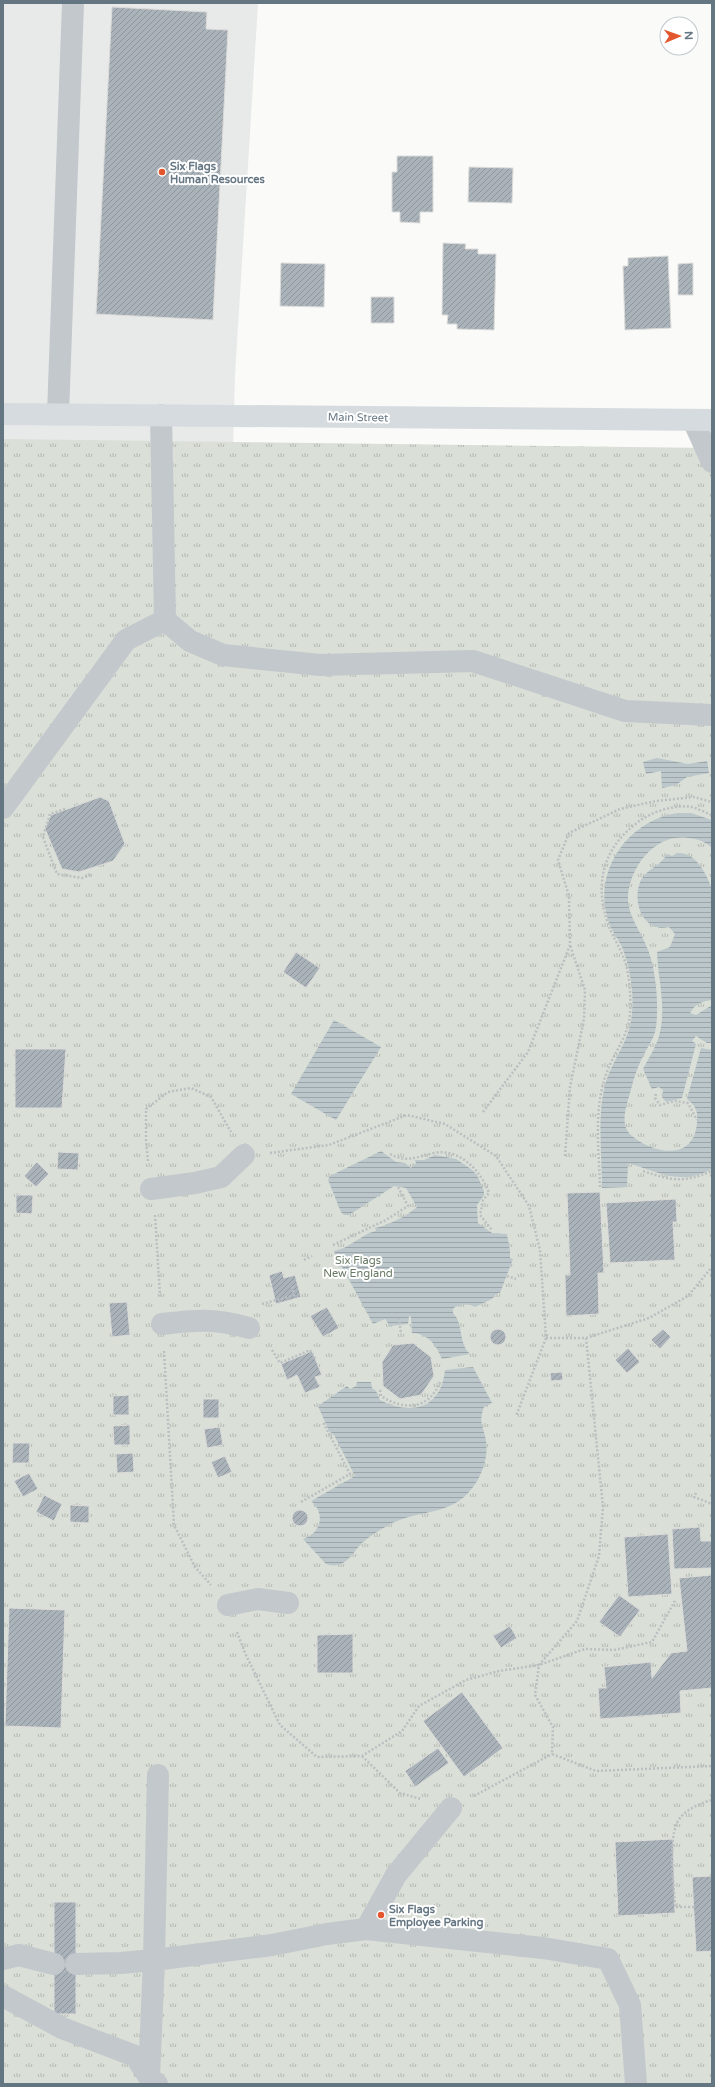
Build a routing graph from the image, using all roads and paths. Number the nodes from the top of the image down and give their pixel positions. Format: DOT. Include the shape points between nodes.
graph roads {
  1 [pos="73,3"];
  2 [pos="3,414"];
  3 [pos="58,414"];
  4 [pos="161,415"];
  5 [pos="702,420"];
  6 [pos="712,462"];
  7 [pos="165,620"];
  8 [pos="712,715"];
  9 [pos="712,802"];
  10 [pos="3,808"];
  11 [pos="65,809"];
  12 [pos="712,815"];
  13 [pos="92,874"];
  14 [pos="570,945"];
  15 [pos="656,1094"];
  16 [pos="483,1112"];
  17 [pos="697,1120"];
  18 [pos="390,1154"];
  19 [pos="244,1155"];
  20 [pos="565,1156"];
  21 [pos="643,1171"];
  22 [pos="712,1171"];
  23 [pos="600,1187"];
  24 [pos="398,1188"];
  25 [pos="152,1189"];
  26 [pos="492,1230"];
  27 [pos="333,1245"];
  28 [pos="312,1256"];
  29 [pos="304,1260"];
  30 [pos="712,1267"];
  31 [pos="507,1276"];
  32 [pos="516,1280"];
  33 [pos="292,1285"];
  34 [pos="262,1304"];
  35 [pos="399,1318"];
  36 [pos="162,1324"];
  37 [pos="249,1328"];
  38 [pos="401,1334"];
  39 [pos="546,1338"];
  40 [pos="586,1338"];
  41 [pos="272,1350"];
  42 [pos="316,1360"];
  43 [pos="440,1382"];
  44 [pos="380,1390"];
  45 [pos="516,1416"];
  46 [pos="323,1422"];
  47 [pos="696,1493"];
  48 [pos="301,1502"];
  49 [pos="712,1504"];
  50 [pos="676,1599"];
  51 [pos="288,1603"];
  52 [pos="228,1605"];
  53 [pos="539,1665"];
  54 [pos="712,1766"];
  55 [pos="158,1775"];
  56 [pos="712,1800"];
  57 [pos="451,1808"];
  58 [pos="694,1907"];
  59 [pos="366,1929"];
  60 [pos="3,1959"];
  61 [pos="154,1960"];
  62 [pos="54,1964"];
  63 [pos="76,1964"];
  64 [pos="3,1996"];
  65 [pos="153,2080"];
  66 [pos="636,2084"];
  1 -- 3 [label="lane"];
  2 -- 3 [label="main road, Main Street"];
  3 -- 4 [label="main road, Main Street"];
  4 -- 5 [label="main road, Main Street"];
  4 -- 7 [label="lane"];
  5 -- 6 [label="lane"];
  7 -- 8 [label="lane" via="190,641 223,655 320,665 473,661 625,711"];
  7 -- 10 [label="lane" via="126,640"];
  9 -- 14 [label="path" via="694,797 656,801 620,809 569,833 558,860 569,896"];
  11 -- 13 [label="path" via="50,814 43,837 58,874 82,878"];
  12 -- 23 [label="path" via="692,807 672,808 646,816 625,832 610,854 600,880 601,898 608,924 621,949 627,968 630,1002 628,1027 604,1080 599,1101"];
  14 -- 16 [label="path" via="528,1052"];
  14 -- 20 [label="path" via="585,990 584,1019 570,1086"];
  15 -- 17 [label="path" via="655,1098 660,1105 675,1101 688,1103"];
  18 -- 26 [label="path" via="400,1159 422,1158 435,1153 448,1154 465,1160 484,1180 489,1193 483,1200 480,1215"];
  19 -- 25 [label="lane" via="221,1177"];
  19 -- 25 [label="path" via="211,1097 191,1088 168,1092 146,1109 146,1144"];
  19 -- 39 [label="path" via="329,1145 407,1115 450,1127 496,1156 529,1206 540,1250"];
  21 -- 22 [label="path" via="669,1180 681,1180"];
  24 -- 27 [label="path" via="408,1206 386,1220"];
  25 -- 36 [label="path"];
  28 -- 29 [label="path"];
  30 -- 40 [label="path" via="688,1296 649,1318"];
  31 -- 32 [label="path"];
  33 -- 34 [label="path" via="294,1296"];
  35 -- 38 [label="path"];
  36 -- 37 [label="lane" via="201,1320 225,1321"];
  36 -- 52 [label="path" via="174,1526 195,1566"];
  39 -- 40 [label="path"];
  39 -- 45 [label="path"];
  40 -- 53 [label="path" via="603,1507 599,1556 577,1621"];
  41 -- 42 [label="path" via="280,1363 310,1350"];
  43 -- 44 [label="path" via="430,1398 422,1404 411,1406 390,1402 381,1396"];
  46 -- 48 [label="path" via="350,1474"];
  47 -- 49 [label="path" via="694,1497"];
  50 -- 53 [label="path" via="652,1642 614,1650 584,1649"];
  51 -- 52 [label="lane" via="258,1599"];
  52 -- 53 [label="path" via="245,1653 280,1725 317,1757 362,1756 402,1731 420,1706 466,1680 499,1671"];
  53 -- 54 [label="path" via="535,1695 553,1727 552,1754 596,1771"];
  55 -- 61 [label="lane"];
  56 -- 58 [label="path" via="691,1809 677,1822 673,1834 675,1908"];
  57 -- 59 [label="lane" via="396,1875"];
  59 -- 61 [label="lane" via="272,1945"];
  59 -- 66 [label="lane" via="543,1948 608,1960 630,2005"];
  60 -- 62 [label="lane" via="19,1955"];
  61 -- 63 [label="lane" via="121,1964"];
  61 -- 65 [label="lane"];
  64 -- 65 [label="lane" via="62,2028 135,2056"];
}
